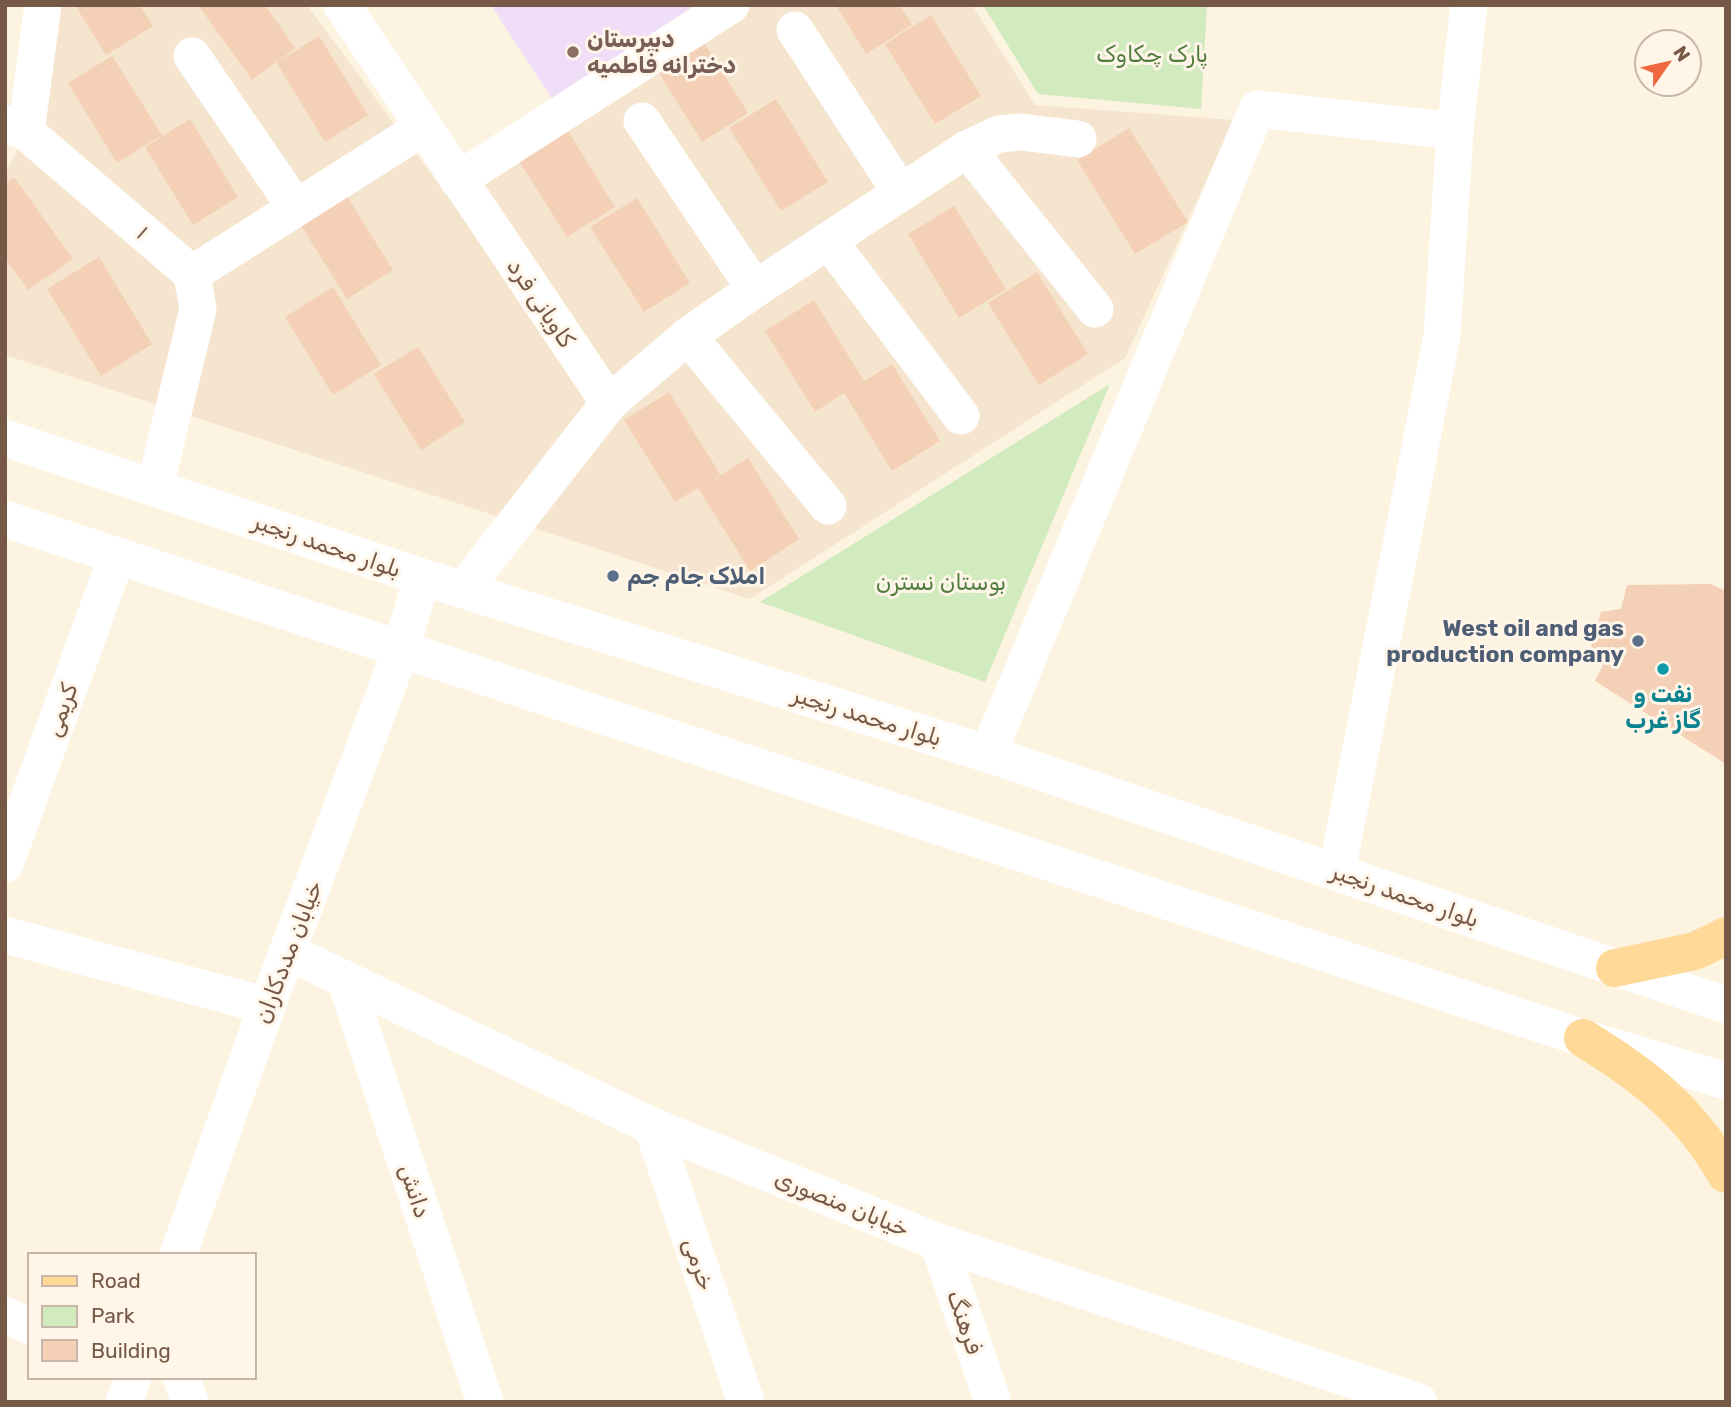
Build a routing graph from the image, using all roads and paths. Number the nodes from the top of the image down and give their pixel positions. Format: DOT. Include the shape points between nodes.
graph roads {
  1 [pos="43,5"];
  2 [pos="342,5"];
  3 [pos="731,5"];
  4 [pos="1469,5"];
  5 [pos="795,30"];
  6 [pos="192,56"];
  7 [pos="642,121"];
  8 [pos="424,127"];
  9 [pos="16,128"];
  10 [pos="1455,131"];
  11 [pos="1079,139"];
  12 [pos="967,149"];
  13 [pos="458,180"];
  14 [pos="901,193"];
  15 [pos="296,208"];
  16 [pos="829,241"];
  17 [pos="192,274"];
  18 [pos="754,289"];
  19 [pos="1095,309"];
  20 [pos="688,336"];
  21 [pos="609,403"];
  22 [pos="961,416"];
  23 [pos="5,438"];
  24 [pos="155,487"];
  25 [pos="828,506"];
  26 [pos="5,519"];
  27 [pos="117,556"];
  28 [pos="422,578"];
  29 [pos="463,590"];
  30 [pos="401,650"];
  31 [pos="988,754"];
  32 [pos="5,864"];
  33 [pos="1337,871"];
  34 [pos="5,935"];
  35 [pos="1726,936"];
  36 [pos="288,952"];
  37 [pos="1615,968"];
  38 [pos="345,979"];
  39 [pos="1726,1005"];
  40 [pos="267,1006"];
  41 [pos="1583,1038"];
  42 [pos="1726,1081"];
  43 [pos="652,1126"];
  44 [pos="1726,1174"];
  45 [pos="938,1242"];
  46 [pos="179,1253"];
  47 [pos="5,1315"];
  48 [pos="28,1325"];
  49 [pos="133,1379"];
  50 [pos="182,1379"];
  51 [pos="1377,1395"];
  52 [pos="124,1402"];
  53 [pos="190,1402"];
  54 [pos="485,1402"];
  55 [pos="746,1402"];
  56 [pos="993,1402"];
  57 [pos="1419,1402"];
  1 -- 9 [label="street, ۱"];
  2 -- 8 [label="street, کاویانی فرد"];
  3 -- 13 [label="street"];
  4 -- 10 [label="street"];
  5 -- 14 [label="street"];
  6 -- 15 [label="street"];
  7 -- 18 [label="street"];
  8 -- 13 [label="street, کاویانی فرد"];
  8 -- 15 [label="street"];
  9 -- 17 [label="street, ۱"];
  10 -- 31 [label="street" via="1257,109"];
  10 -- 33 [label="street" via="1442,336"];
  11 -- 12 [label="street" via="1021,132 999,134"];
  12 -- 14 [label="street"];
  12 -- 19 [label="street"];
  13 -- 21 [label="street, کاویانی فرد"];
  14 -- 16 [label="street"];
  15 -- 17 [label="street"];
  16 -- 18 [label="street"];
  16 -- 22 [label="street"];
  17 -- 24 [label="street" via="198,310"];
  18 -- 20 [label="street"];
  20 -- 21 [label="street"];
  20 -- 25 [label="street"];
  21 -- 29 [label="street"];
  23 -- 24 [label="street, بلوار محمد رنجبر"];
  24 -- 28 [label="street, بلوار محمد رنجبر"];
  26 -- 27 [label="street"];
  27 -- 30 [label="street"];
  27 -- 32 [label="street, کریمی"];
  28 -- 29 [label="street, بلوار محمد رنجبر"];
  28 -- 30 [label="street, خیابان مددکاران"];
  29 -- 31 [label="street, بلوار محمد رنجبر"];
  30 -- 36 [label="street, خیابان مددکاران"];
  30 -- 41 [label="street"];
  31 -- 33 [label="street, بلوار محمد رنجبر"];
  33 -- 37 [label="street, بلوار محمد رنجبر"];
  34 -- 40 [label="street"];
  35 -- 37 [label="main road" via="1695,951"];
  36 -- 38 [label="street, خیابان منصوری"];
  36 -- 40 [label="street, خیابان مددکاران"];
  37 -- 39 [label="street, بلوار محمد رنجبر"];
  38 -- 43 [label="street, خیابان منصوری"];
  38 -- 54 [label="street, دانش"];
  40 -- 46 [label="street, خیابان مددکاران"];
  41 -- 42 [label="street"];
  41 -- 44 [label="main road" via="1660,1091 1689,1121"];
  43 -- 45 [label="street, خیابان منصوری"];
  43 -- 55 [label="street, خرمی"];
  45 -- 51 [label="street, خیابان منصوری"];
  45 -- 56 [label="street, فرهنگ"];
  47 -- 48 [label="street"];
  49 -- 52 [label="street"];
  50 -- 53 [label="street"];
  51 -- 57 [label="street, خیابان منصوری"];
}
